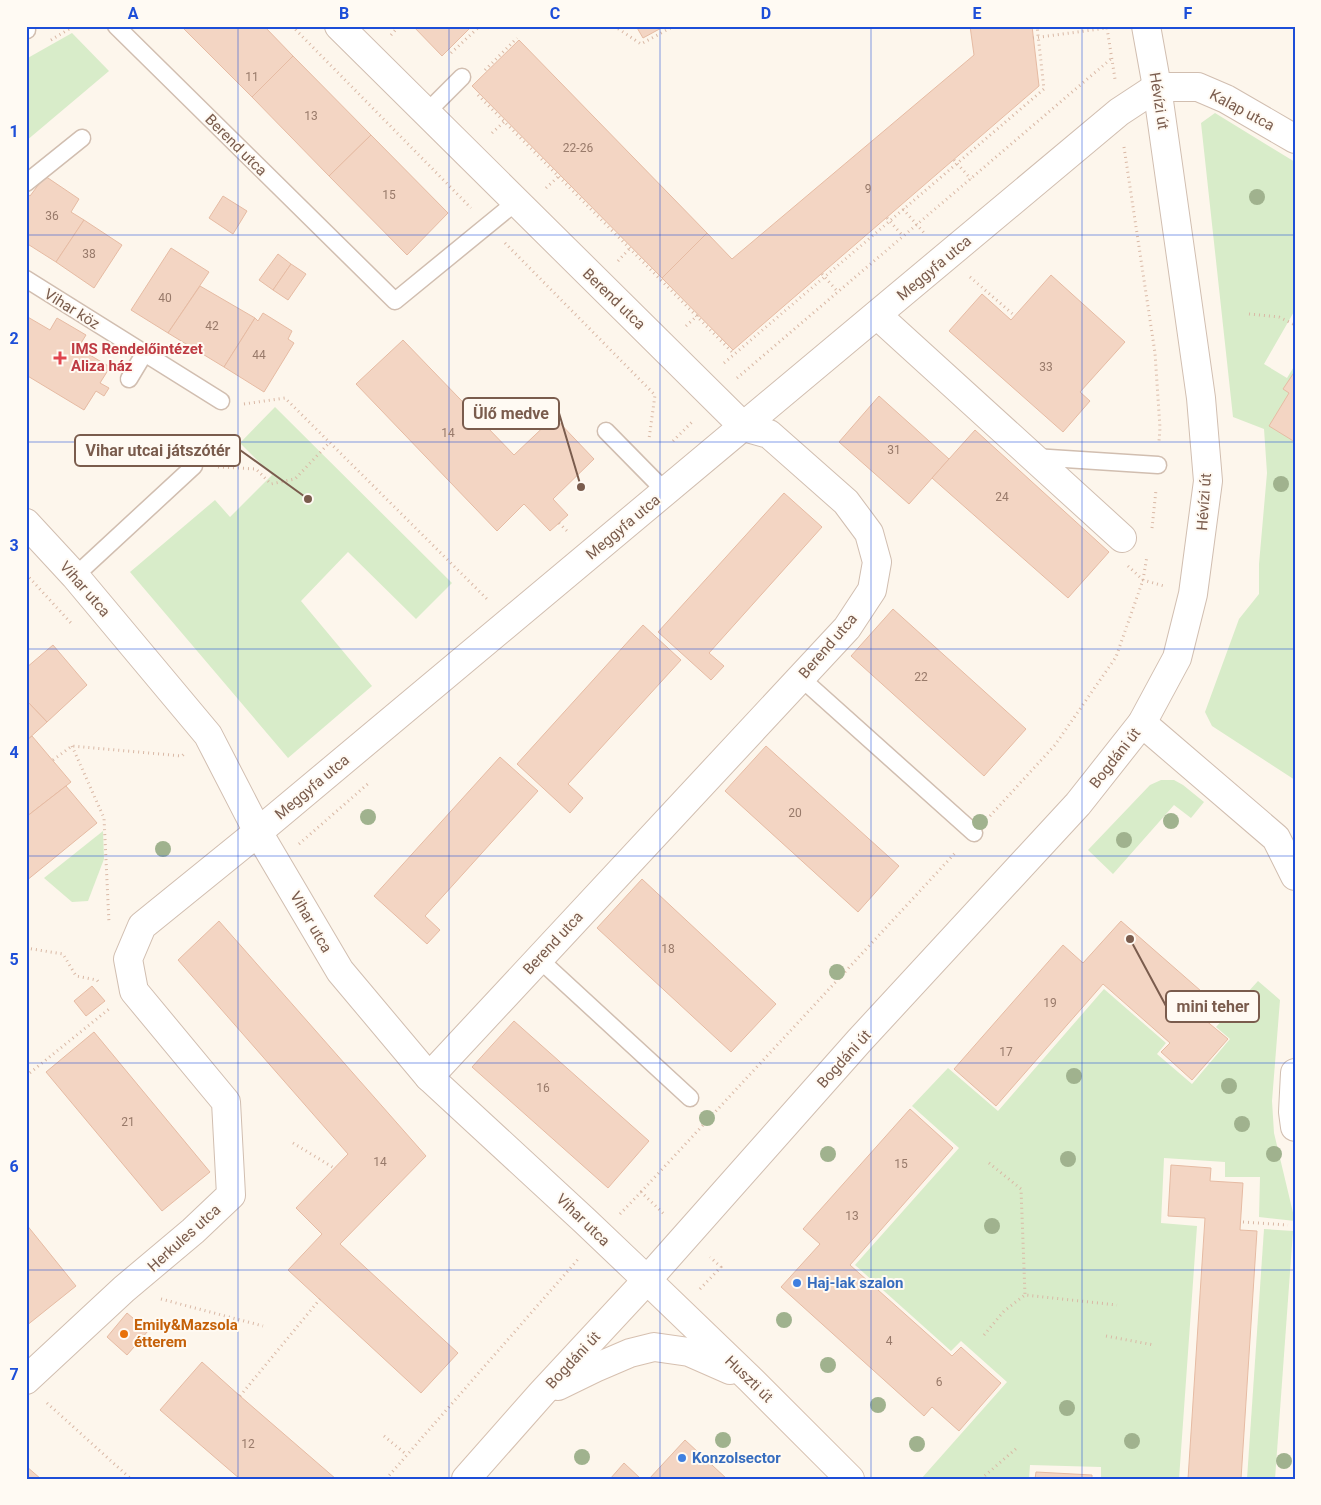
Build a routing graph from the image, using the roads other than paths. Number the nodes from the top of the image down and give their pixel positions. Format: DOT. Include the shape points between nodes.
graph roads {
  1 [pos="116,26"];
  2 [pos="339,26"];
  3 [pos="1146,26"];
  4 [pos="462,76"];
  5 [pos="1157,87"];
  6 [pos="426,114"];
  7 [pos="82,138"];
  8 [pos="1295,139"];
  9 [pos="26,183"];
  10 [pos="516,202"];
  11 [pos="26,280"];
  12 [pos="877,315"];
  13 [pos="144,354"];
  14 [pos="129,379"];
  15 [pos="221,401"];
  16 [pos="753,419"];
  17 [pos="606,431"];
  18 [pos="1034,457"];
  19 [pos="1158,465"];
  20 [pos="194,466"];
  21 [pos="666,492"];
  22 [pos="26,523"];
  23 [pos="1122,538"];
  24 [pos="75,576"];
  25 [pos="801,678"];
  26 [pos="1142,723"];
  27 [pos="258,832"];
  28 [pos="974,833"];
  29 [pos="1295,876"];
  30 [pos="538,959"];
  31 [pos="134,990"];
  32 [pos="1295,1073"];
  33 [pos="429,1077"];
  34 [pos="690,1098"];
  35 [pos="1295,1127"];
  36 [pos="647,1280"];
  37 [pos="750,1379"];
  38 [pos="33,1388"];
  39 [pos="542,1393"];
  40 [pos="466,1479"];
  41 [pos="850,1479"];
  1 -- 10 [label="lane, Berend utca" via="395,301"];
  2 -- 6 [label="street, Berend utca"];
  3 -- 5 [label="street, Hévízi út"];
  4 -- 6 [label="lane"];
  5 -- 8 [label="street, Kalap utca" via="1198,87 1226,99"];
  5 -- 12 [label="street, Meggyfa utca" via="1119,112"];
  5 -- 26 [label="street, Hévízi út" via="1202,398 1208,481 1193,594 1177,658"];
  6 -- 10 [label="street, Berend utca"];
  7 -- 9 [label="lane"];
  10 -- 16 [label="street, Berend utca" via="715,398"];
  11 -- 13 [label="lane, Vihar köz"];
  12 -- 16 [label="street, Meggyfa utca"];
  12 -- 18 [label="street"];
  13 -- 14 [label="lane"];
  13 -- 15 [label="lane, Vihar köz"];
  16 -- 21 [label="street, Meggyfa utca"];
  16 -- 25 [label="street, Berend utca" via="846,502 869,533 877,562 872,590 857,613"];
  17 -- 21 [label="lane"];
  18 -- 19 [label="lane"];
  18 -- 23 [label="street"];
  20 -- 24 [label="lane"];
  21 -- 27 [label="street, Meggyfa utca"];
  22 -- 24 [label="street, Vihar utca"];
  24 -- 27 [label="street, Vihar utca" via="208,734"];
  25 -- 28 [label="lane"];
  25 -- 30 [label="street, Berend utca"];
  26 -- 29 [label="street" via="1276,838"];
  26 -- 36 [label="street, Bogdáni út" via="1078,804 859,1041"];
  27 -- 31 [label="street, Meggyfa utca" via="142,926 128,959"];
  27 -- 33 [label="street, Vihar utca" via="340,972"];
  30 -- 33 [label="street, Berend utca"];
  30 -- 34 [label="lane"];
  31 -- 38 [label="street, Herkules utca" via="226,1102 231,1195 194,1232 124,1289"];
  32 -- 35 [label="street"];
  33 -- 36 [label="street, Vihar utca"];
  36 -- 37 [label="street, Huszti út"];
  36 -- 39 [label="street, Bogdáni út"];
  37 -- 39 [label="street, Bogdáni út" via="689,1352 654,1348 604,1364"];
  37 -- 41 [label="street, Huszti út"];
  39 -- 40 [label="street, Bogdáni út"];
}
